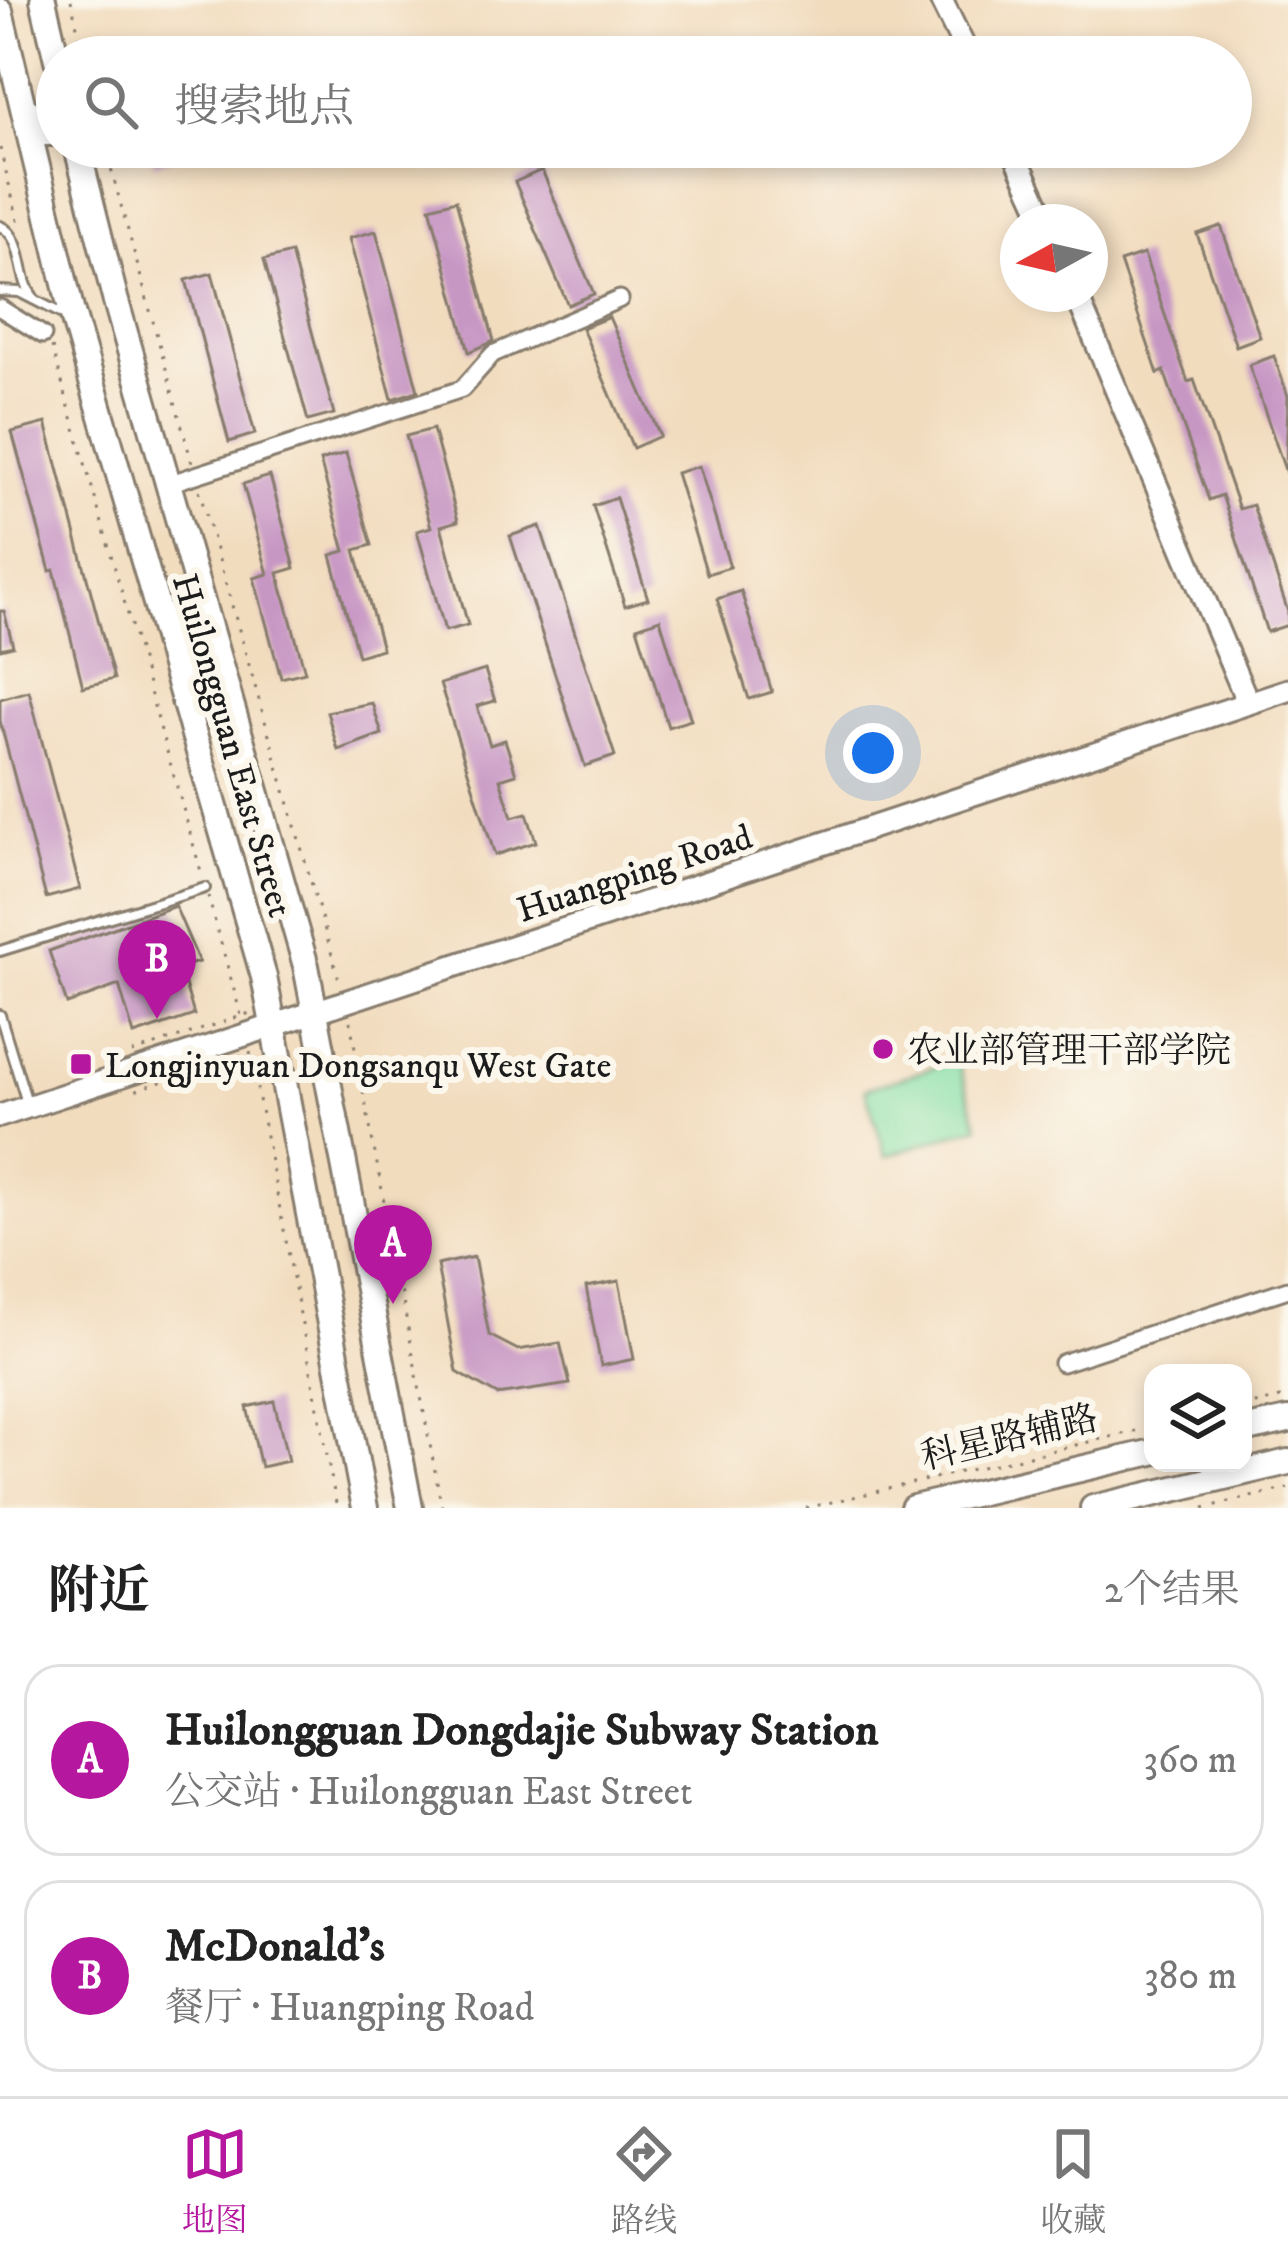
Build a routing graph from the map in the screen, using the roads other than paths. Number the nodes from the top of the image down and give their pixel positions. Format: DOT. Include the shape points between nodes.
graph roads {
  1 [pos="43,0"];
  2 [pos="941,0"];
  3 [pos="0,10"];
  4 [pos="51,36"];
  5 [pos="959,36"];
  6 [pos="8,47"];
  7 [pos="36,128"];
  8 [pos="36,164"];
  9 [pos="37,168"];
  10 [pos="82,168"];
  11 [pos="1022,168"];
  12 [pos="45,202"];
  13 [pos="1038,204"];
  14 [pos="0,226"];
  15 [pos="0,291"];
  16 [pos="115,298"];
  17 [pos="620,299"];
  18 [pos="39,301"];
  19 [pos="0,308"];
  20 [pos="1084,312"];
  21 [pos="46,334"];
  22 [pos="82,349"];
  23 [pos="168,484"];
  24 [pos="1288,690"];
  25 [pos="1248,704"];
  26 [pos="206,888"];
  27 [pos="0,951"];
  28 [pos="316,1012"];
  29 [pos="0,1015"];
  30 [pos="274,1025"];
  31 [pos="28,1107"];
  32 [pos="0,1117"];
  33 [pos="1288,1289"];
  34 [pos="1062,1363"];
  35 [pos="1288,1420"];
  36 [pos="1252,1428"];
  37 [pos="1144,1454"];
  38 [pos="1288,1462"];
  39 [pos="365,1508"];
  40 [pos="410,1508"];
  41 [pos="913,1508"];
  42 [pos="1093,1508"];
  1 -- 4 [label="main road"];
  2 -- 5 [label="main road"];
  3 -- 6 [label="main road, Huilongguan East Street"];
  6 -- 7 [label="main road"];
  6 -- 8 [label="main road, Huilongguan East Street"];
  9 -- 12 [label="main road, Huilongguan East Street"];
  10 -- 16 [label="main road, Huilongguan East Street"];
  11 -- 13 [label="main road"];
  12 -- 16 [label="main road" via="48,184 69,187"];
  12 -- 22 [label="main road, Huilongguan East Street"];
  14 -- 18 [label="lane" via="14,237 25,284"];
  15 -- 18 [label="lane"];
  16 -- 23 [label="main road, Huilongguan East Street"];
  17 -- 23 [label="street" via="494,354 462,389"];
  18 -- 22 [label="lane" via="68,320"];
  19 -- 21 [label="street"];
  20 -- 25 [label="main road"];
  22 -- 30 [label="main road, Huilongguan East Street"];
  23 -- 28 [label="main road, Huilongguan East Street"];
  24 -- 25 [label="main road, Huangping Road"];
  25 -- 28 [label="main road, Huangping Road"];
  26 -- 27 [label="lane"];
  28 -- 30 [label="main road, Huangping Road"];
  28 -- 40 [label="main road, Huilongguan East Street"];
  29 -- 31 [label="lane"];
  30 -- 31 [label="main road, Huangping Road"];
  30 -- 39 [label="main road, Huilongguan East Street"];
  31 -- 32 [label="main road, Huangping Road"];
  33 -- 34 [label="street"];
  35 -- 36 [label="main road"];
  37 -- 41 [label="main road"];
  38 -- 42 [label="main road"];
}
